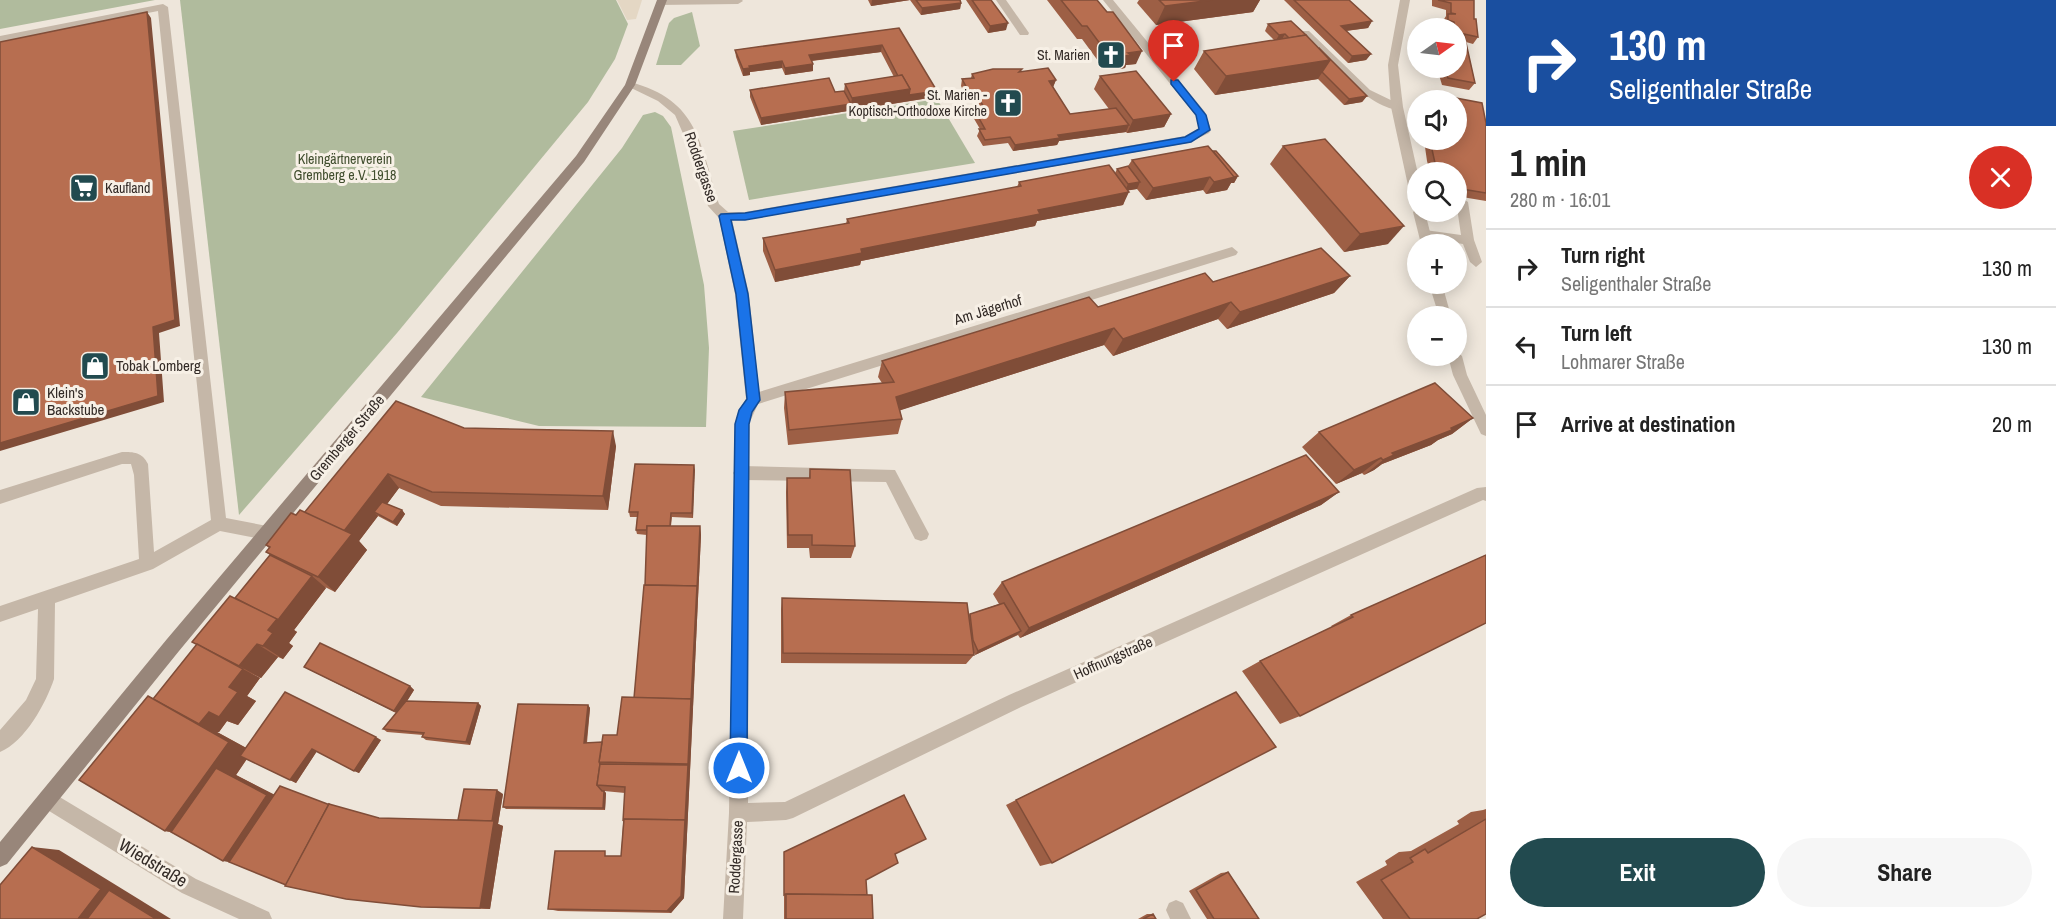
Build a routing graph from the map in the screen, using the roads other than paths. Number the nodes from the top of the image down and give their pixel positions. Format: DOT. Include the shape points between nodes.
graph roads {
  1 [pos="1001,0"];
  2 [pos="1108,0"];
  3 [pos="1405,0"];
  4 [pos="738,1"];
  5 [pos="662,2"];
  6 [pos="1024,33"];
  7 [pos="1305,33"];
  8 [pos="0,39"];
  9 [pos="630,85"];
  10 [pos="1397,107"];
  11 [pos="1409,162"];
  12 [pos="725,216"];
  13 [pos="1465,222"];
  14 [pos="1468,240"];
  15 [pos="1232,252"];
  16 [pos="1476,262"];
  17 [pos="1458,366"];
  18 [pos="753,400"];
  19 [pos="1486,430"];
  20 [pos="741,473"];
  21 [pos="1486,494"];
  22 [pos="0,497"];
  23 [pos="219,524"];
  24 [pos="267,533"];
  25 [pos="921,534"];
  26 [pos="147,564"];
  27 [pos="47,598"];
  28 [pos="0,614"];
  29 [pos="0,743"];
  30 [pos="48,799"];
  31 [pos="738,813"];
  32 [pos="0,857"];
  33 [pos="262,919"];
  34 [pos="733,919"];
  1 -- 6 [label="street"];
  2 -- 12 [label="street" via="1201,115 1205,130 1188,140 745,216"];
  3 -- 10 [label="street" via="1392,65"];
  4 -- 5 [label="street"];
  5 -- 9 [label="street, Gremberger Straße"];
  7 -- 10 [label="street" via="1366,92"];
  8 -- 23 [label="street" via="163,7"];
  9 -- 12 [label="street, Roddergasse" via="659,96 684,118 714,206"];
  9 -- 24 [label="street, Gremberger Straße" via="580,159"];
  10 -- 11 [label="street"];
  12 -- 18 [label="street, Roddergasse" via="742,294"];
  13 -- 14 [label="street"];
  14 -- 16 [label="street"];
  15 -- 18 [label="street, Am Jägerhof"];
  17 -- 19 [label="street"];
  18 -- 20 [label="street, Roddergasse" via="742,424"];
  20 -- 25 [label="street" via="891,475"];
  20 -- 31 [label="street, Roddergasse"];
  21 -- 31 [label="street, Hoffnungstraße" via="1015,701 786,811"];
  22 -- 26 [label="street" via="122,458 134,458 142,475"];
  23 -- 24 [label="street"];
  23 -- 26 [label="street"];
  24 -- 30 [label="street, Gremberger Straße"];
  26 -- 27 [label="street"];
  27 -- 28 [label="street"];
  27 -- 29 [label="street" via="42,691 26,716"];
  30 -- 32 [label="street, Gremberger Straße"];
  30 -- 33 [label="street, Wiedstraße" via="189,886"];
  31 -- 34 [label="street, Roddergasse"];
}
